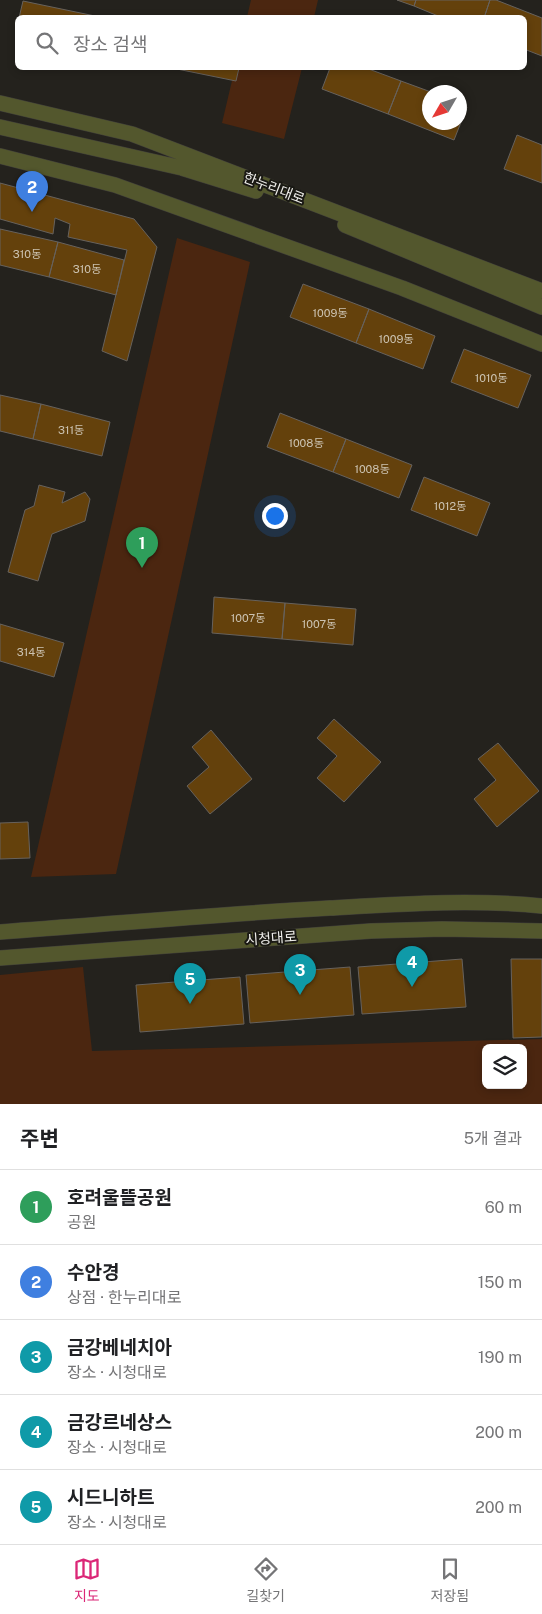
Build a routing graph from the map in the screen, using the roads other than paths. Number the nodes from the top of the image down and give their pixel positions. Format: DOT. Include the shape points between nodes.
graph roads {
  1 [pos="0,104"];
  2 [pos="0,127"];
  3 [pos="0,156"];
  4 [pos="542,291"];
  5 [pos="542,307"];
  6 [pos="542,344"];
  7 [pos="542,906"];
  8 [pos="542,931"];
  9 [pos="0,932"];
  10 [pos="0,958"];
  1 -- 4 [label="street, 한누리대로" via="132,134"];
  2 -- 5 [label="street" via="182,168 286,200"];
  3 -- 6 [label="street" via="115,185 402,288"];
  7 -- 9 [label="street, 시청대로" via="439,903 370,906"];
  8 -- 10 [label="street, 시청대로" via="370,931"];
}
